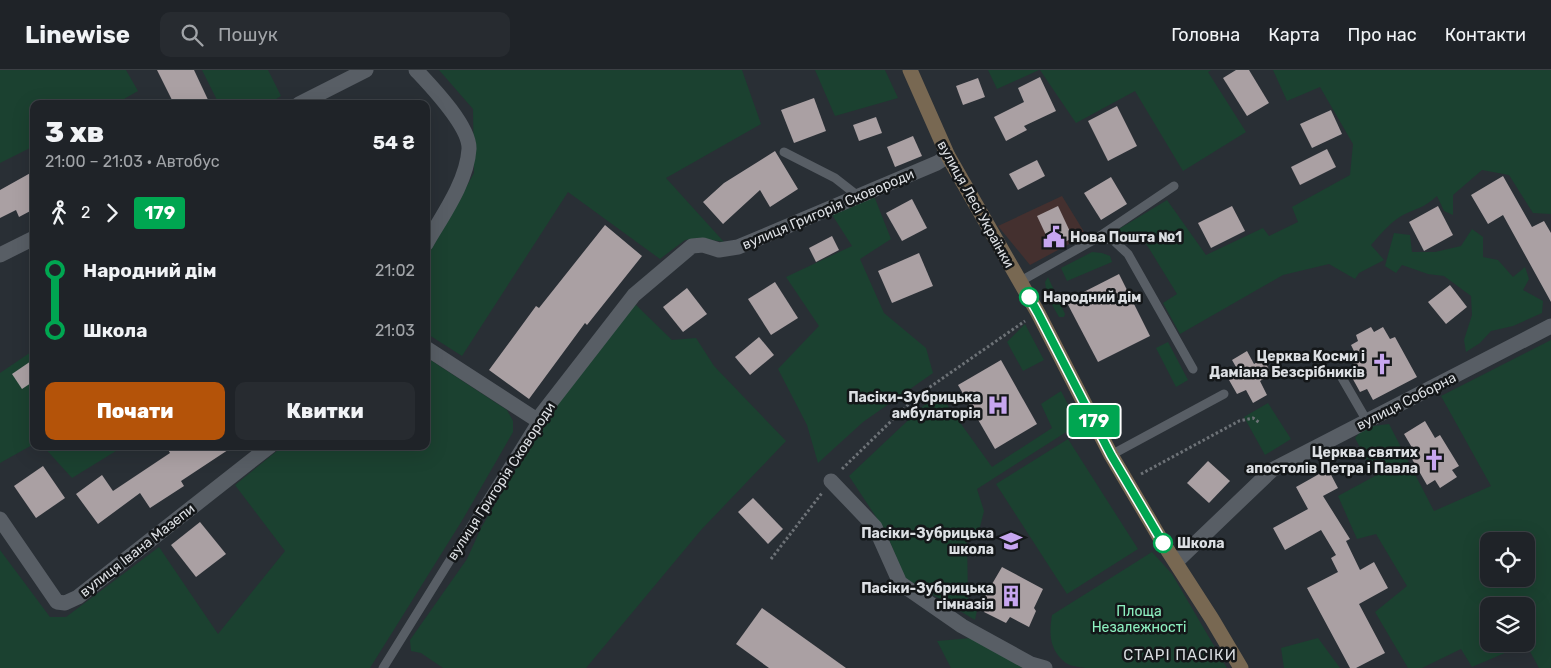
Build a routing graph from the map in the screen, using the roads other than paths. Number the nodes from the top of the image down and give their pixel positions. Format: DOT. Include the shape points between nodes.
graph roads {
  1 [pos="366,70"];
  2 [pos="416,70"];
  3 [pos="910,70"];
  4 [pos="307,100"];
  5 [pos="784,152"];
  6 [pos="948,156"];
  7 [pos="1174,186"];
  8 [pos="858,196"];
  9 [pos="430,237"];
  10 [pos="1097,238"];
  11 [pos="30,240"];
  12 [pos="0,256"];
  13 [pos="1019,282"];
  14 [pos="1551,326"];
  15 [pos="430,351"];
  16 [pos="1193,369"];
  17 [pos="1338,371"];
  18 [pos="1224,394"];
  19 [pos="537,420"];
  20 [pos="1367,421"];
  21 [pos="265,450"];
  22 [pos="1111,455"];
  23 [pos="831,481"];
  24 [pos="0,520"];
  25 [pos="1176,562"];
  26 [pos="384,668"];
  27 [pos="1045,668"];
  28 [pos="1241,668"];
  1 -- 4 [label="street"];
  2 -- 9 [label="street" via="460,122 469,147 463,178"];
  3 -- 6 [label="main road, вулиця Лесі Українки"];
  5 -- 8 [label="lane" via="835,178"];
  6 -- 8 [label="street, вулиця Григорія Сковороди"];
  6 -- 13 [label="main road, вулиця Лесі Українки"];
  7 -- 10 [label="lane"];
  8 -- 19 [label="street, вулиця Григорія Сковороди" via="738,247 719,250 704,245 692,246 634,296"];
  10 -- 13 [label="lane"];
  10 -- 16 [label="lane" via="1114,240 1128,254"];
  11 -- 12 [label="street"];
  13 -- 22 [label="main road"];
  14 -- 20 [label="street, вулиця Соборна"];
  15 -- 19 [label="street"];
  17 -- 20 [label="lane"];
  18 -- 22 [label="lane"];
  19 -- 26 [label="lane, вулиця Григорія Сковороди"];
  20 -- 25 [label="street, вулиця Соборна" via="1272,470"];
  21 -- 24 [label="street, вулиця Івана Мазепи" via="78,597 65,603 57,602"];
  22 -- 25 [label="main road"];
  23 -- 27 [label="street" via="875,527 900,583 962,626"];
  25 -- 28 [label="main road"];
}
